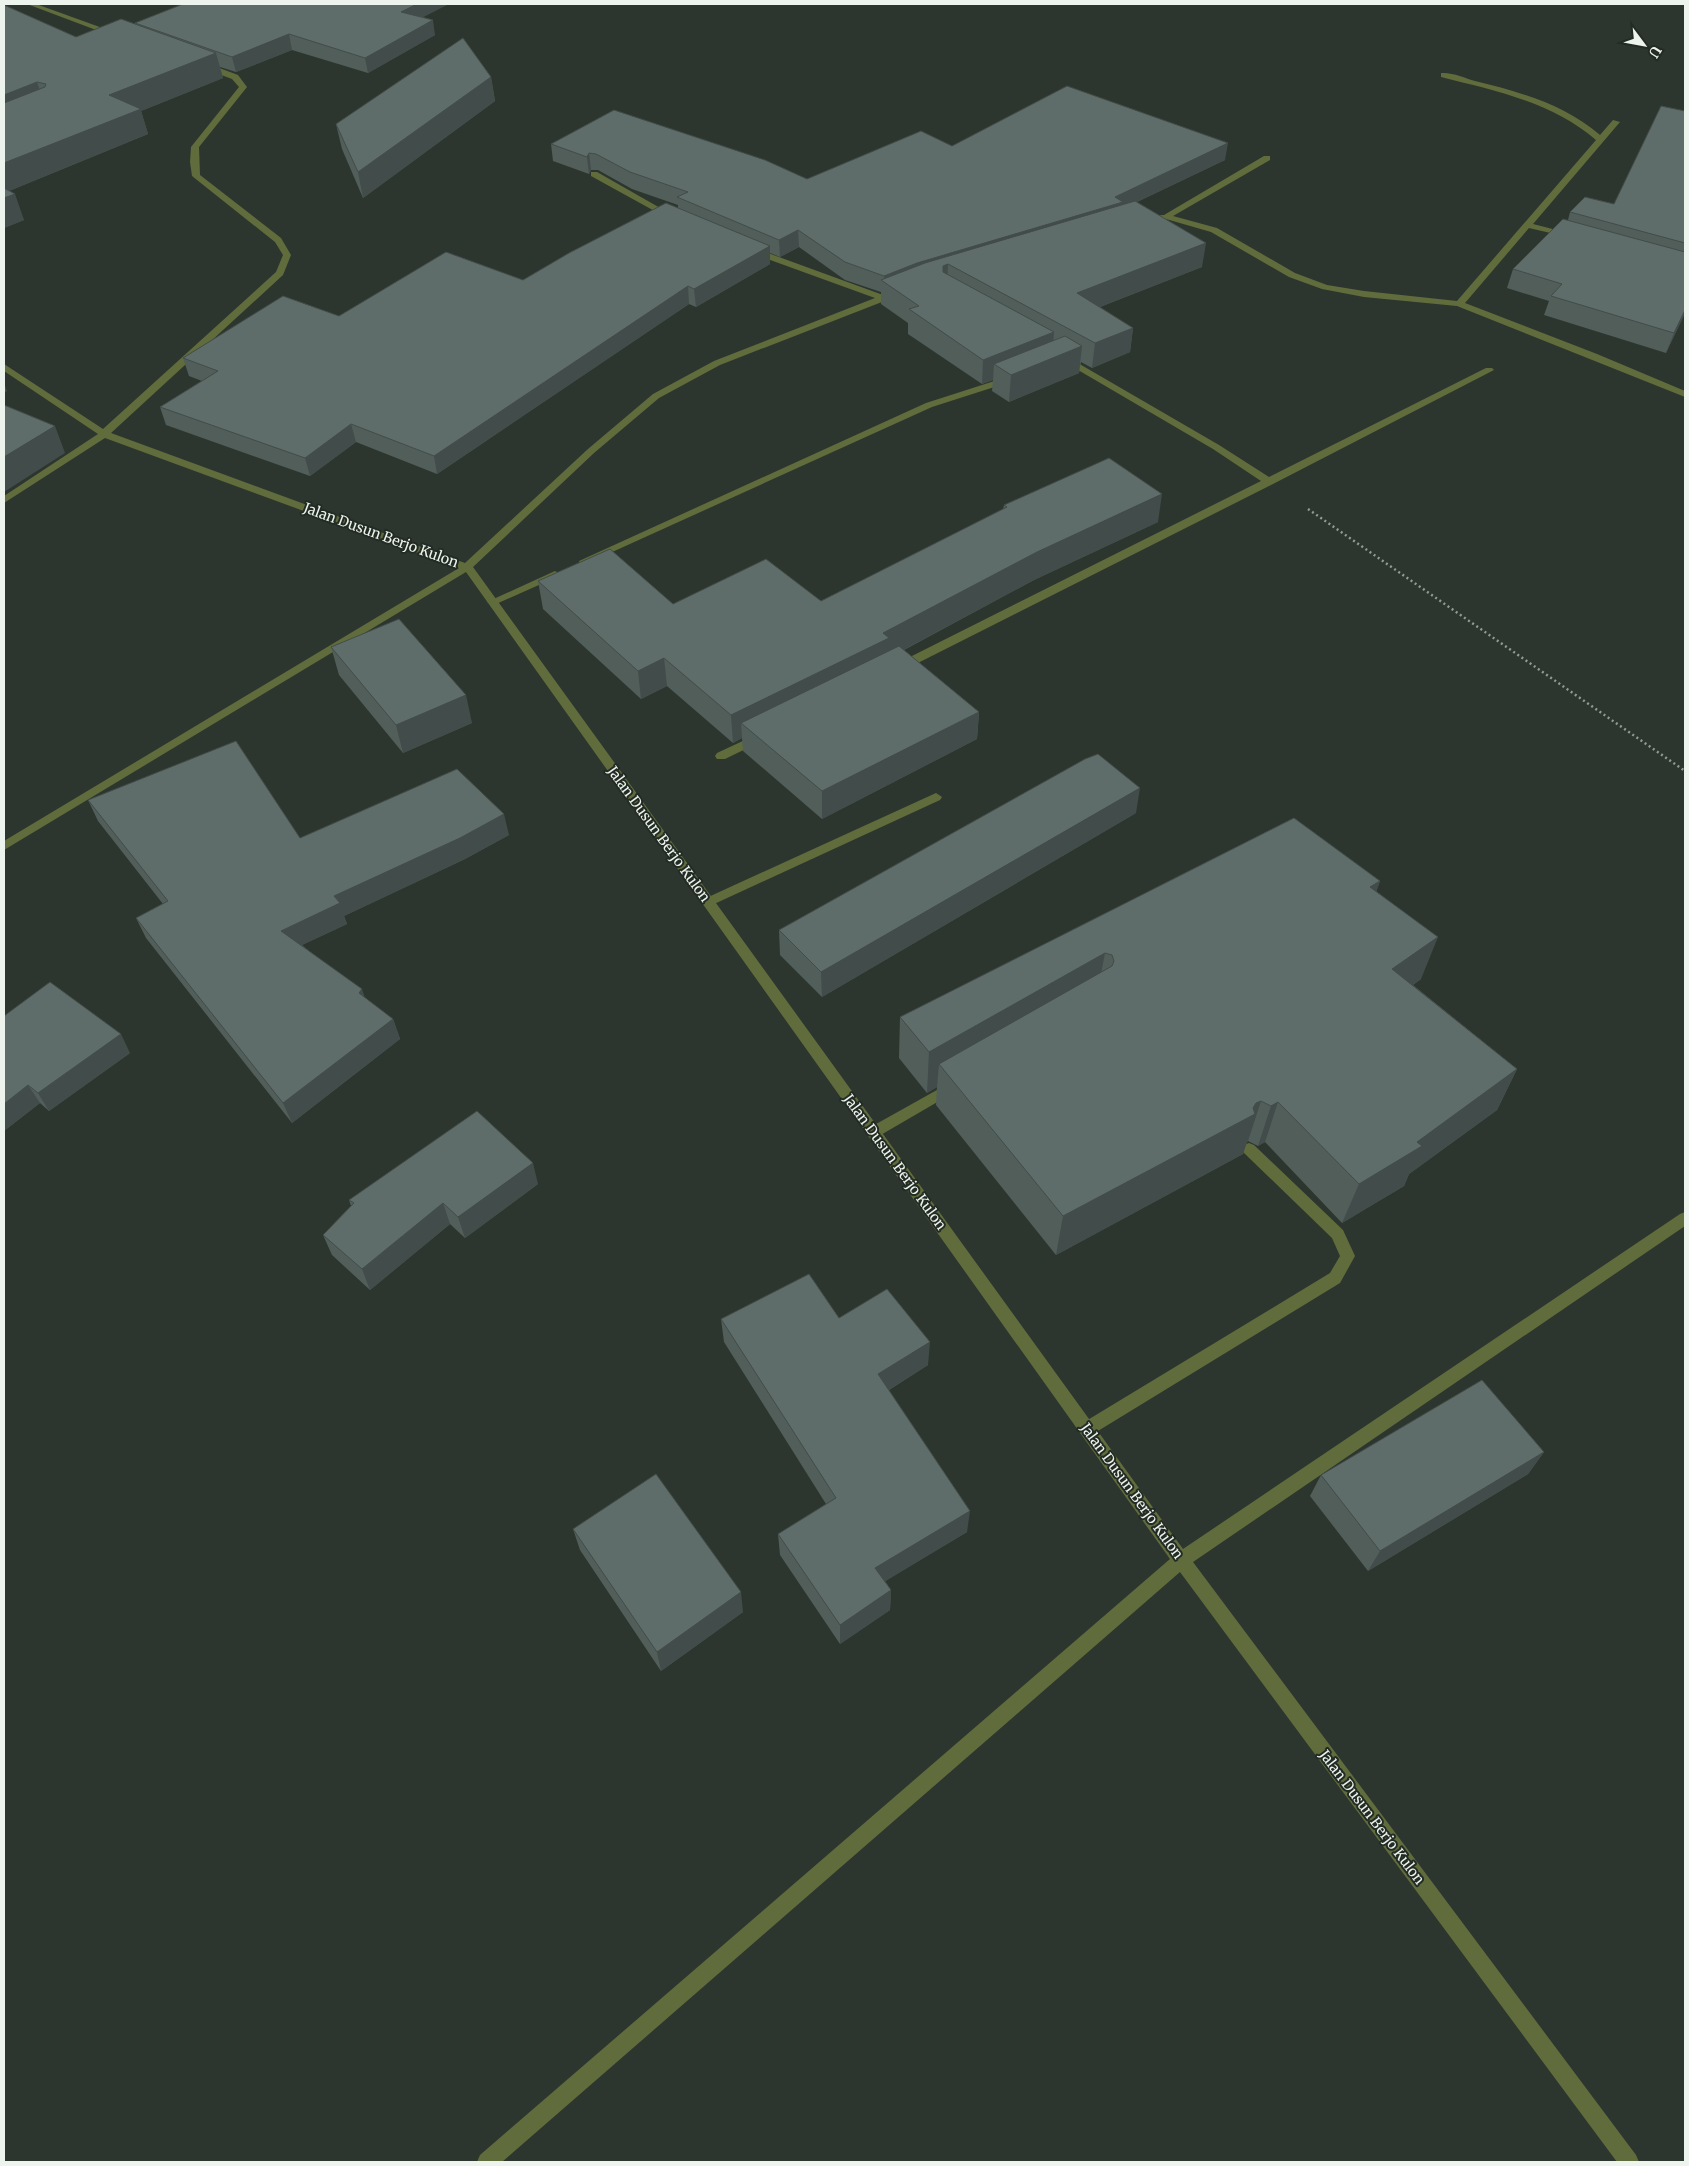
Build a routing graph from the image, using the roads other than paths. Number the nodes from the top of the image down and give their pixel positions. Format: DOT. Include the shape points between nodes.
graph roads {
  1 [pos="34,4"];
  2 [pos="125,38"];
  3 [pos="197,63"];
  4 [pos="1444,75"];
  5 [pos="1616,122"];
  6 [pos="1601,140"];
  7 [pos="1267,158"];
  8 [pos="594,174"];
  9 [pos="1166,217"];
  10 [pos="1130,221"];
  11 [pos="684,222"];
  12 [pos="1528,225"];
  13 [pos="1574,238"];
  14 [pos="749,249"];
  15 [pos="911,287"];
  16 [pos="884,298"];
  17 [pos="1459,304"];
  18 [pos="1057,357"];
  19 [pos="4,367"];
  20 [pos="1489,370"];
  21 [pos="1020,374"];
  22 [pos="1685,394"];
  23 [pos="104,434"];
  24 [pos="1269,482"];
  25 [pos="4,500"];
  26 [pos="467,567"];
  27 [pos="492,602"];
  28 [pos="889,672"];
  29 [pos="774,730"];
  30 [pos="721,756"];
  31 [pos="936,797"];
  32 [pos="4,846"];
  33 [pos="708,902"];
  34 [pos="968,1077"];
  35 [pos="874,1132"];
  36 [pos="1249,1149"];
  37 [pos="1685,1218"];
  38 [pos="1088,1429"];
  39 [pos="1181,1560"];
  40 [pos="487,2162"];
  41 [pos="1629,2162"];
  1 -- 2 [label="street"];
  3 -- 23 [label="street" via="235,77 243,87 195,147 196,176 278,240 287,255 280,273"];
  4 -- 6 [label="street" via="1551,107 1580,122"];
  5 -- 6 [label="street"];
  6 -- 12 [label="street"];
  7 -- 9 [label="street"];
  8 -- 11 [label="street"];
  9 -- 10 [label="street"];
  9 -- 17 [label="street" via="1214,230 1292,275 1325,287"];
  12 -- 13 [label="street"];
  12 -- 17 [label="street"];
  14 -- 16 [label="street"];
  15 -- 16 [label="street"];
  16 -- 26 [label="street" via="717,363 656,396 591,451"];
  17 -- 22 [label="street"];
  18 -- 24 [label="street" via="1216,447"];
  19 -- 23 [label="street, Jalan Dusun Berjo Kulon"];
  20 -- 24 [label="street"];
  21 -- 27 [label="street" via="929,405"];
  23 -- 25 [label="street"];
  23 -- 26 [label="street, Jalan Dusun Berjo Kulon"];
  24 -- 28 [label="street"];
  26 -- 27 [label="street, Jalan Dusun Berjo Kulon"];
  26 -- 32 [label="street"];
  27 -- 33 [label="street, Jalan Dusun Berjo Kulon"];
  29 -- 30 [label="street"];
  31 -- 33 [label="street"];
  33 -- 35 [label="street, Jalan Dusun Berjo Kulon"];
  34 -- 35 [label="street"];
  35 -- 38 [label="street, Jalan Dusun Berjo Kulon"];
  36 -- 38 [label="street" via="1338,1234 1348,1256 1334,1278"];
  37 -- 39 [label="street"];
  38 -- 39 [label="street, Jalan Dusun Berjo Kulon"];
  39 -- 40 [label="street"];
  39 -- 41 [label="street, Jalan Dusun Berjo Kulon"];
}
